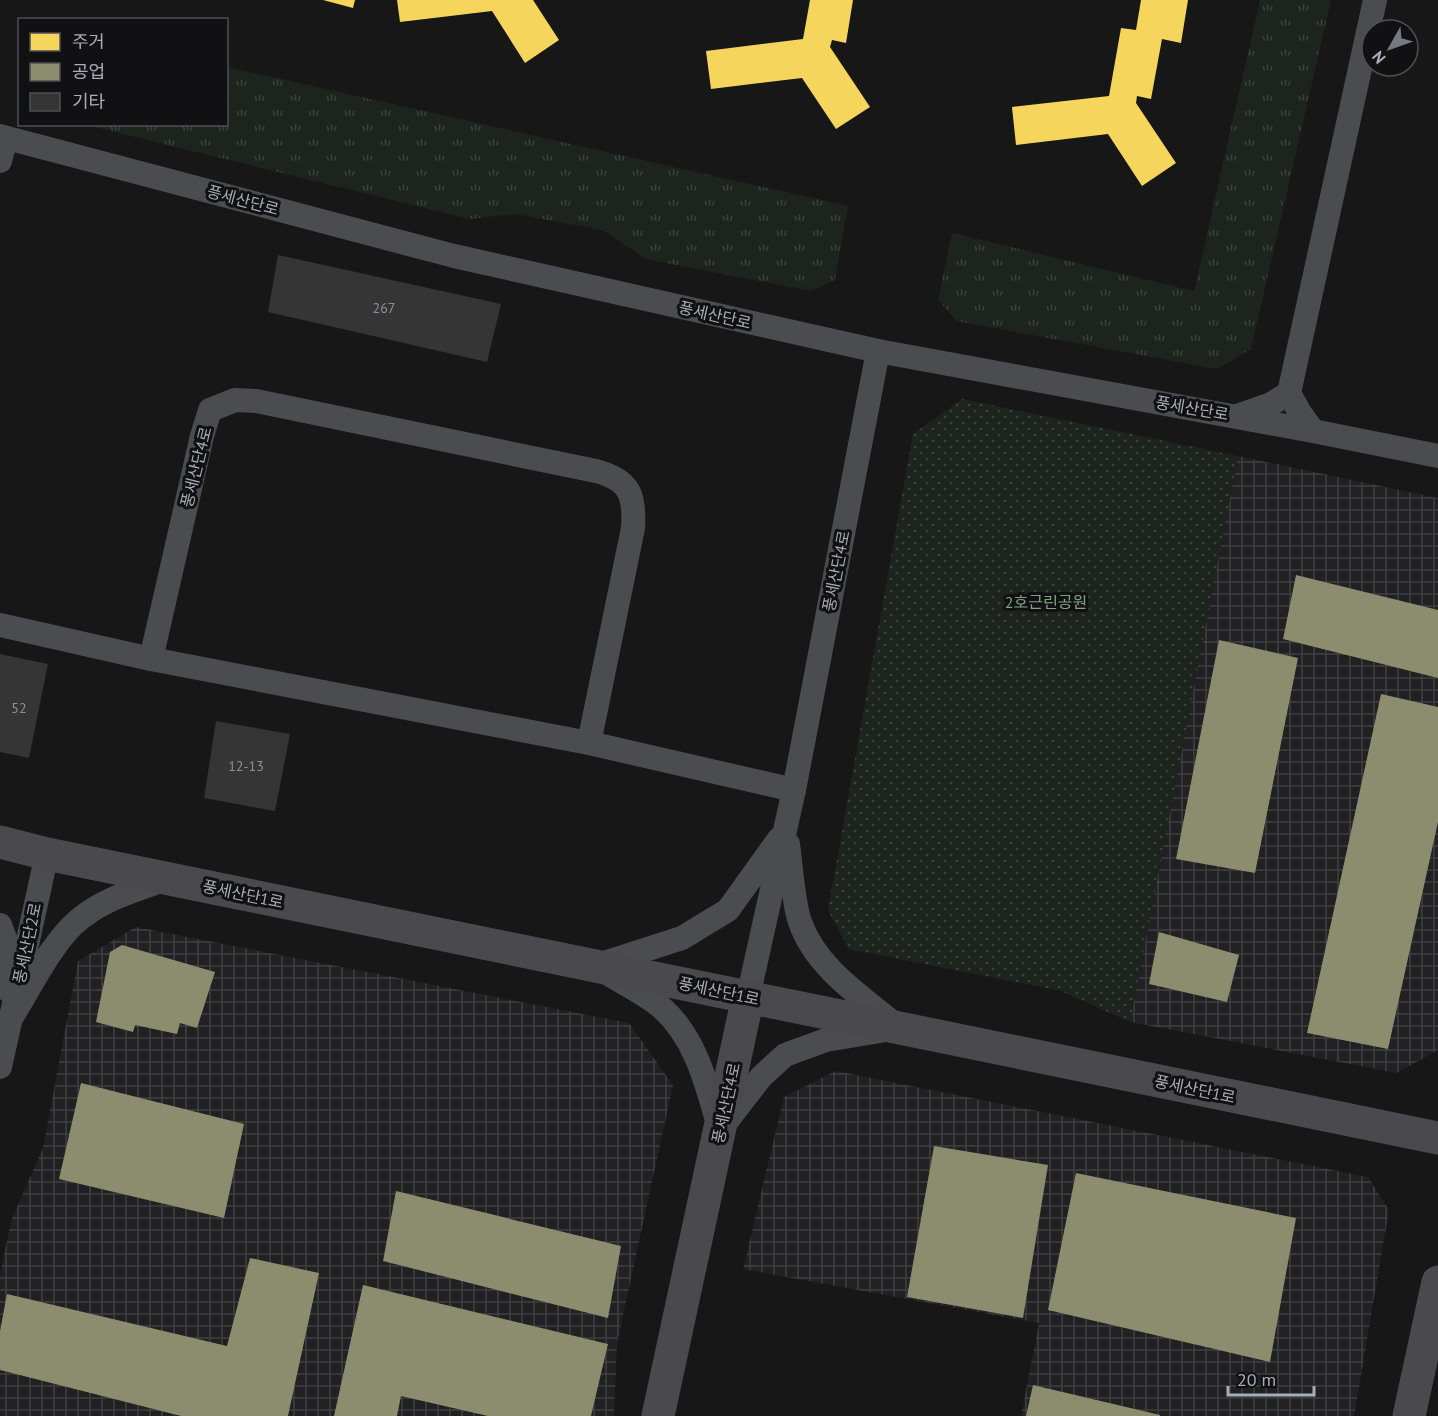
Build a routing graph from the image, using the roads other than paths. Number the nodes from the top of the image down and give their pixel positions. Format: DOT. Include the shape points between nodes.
graph roads {
  1 [pos="1375,0"];
  2 [pos="3,137"];
  3 [pos="0,161"];
  4 [pos="878,351"];
  5 [pos="1289,393"];
  6 [pos="1235,416"];
  7 [pos="1313,430"];
  8 [pos="1438,456"];
  9 [pos="0,625"];
  10 [pos="151,659"];
  11 [pos="589,743"];
  12 [pos="794,790"];
  13 [pos="786,830"];
  14 [pos="0,842"];
  15 [pos="47,854"];
  16 [pos="169,878"];
  17 [pos="0,925"];
  18 [pos="595,966"];
  19 [pos="748,997"];
  20 [pos="10,1020"];
  21 [pos="900,1028"];
  22 [pos="0,1067"];
  23 [pos="720,1130"];
  24 [pos="1438,1138"];
  25 [pos="1438,1282"];
  26 [pos="658,1416"];
  27 [pos="1409,1416"];
  1 -- 5 [label="street"];
  2 -- 3 [label="street"];
  2 -- 4 [label="street, 풍세산단로" via="454,256"];
  4 -- 6 [label="street, 풍세산단로"];
  4 -- 12 [label="street, 풍세산단4로"];
  5 -- 6 [label="street" via="1271,404"];
  5 -- 7 [label="street"];
  6 -- 7 [label="street, 풍세산단로"];
  7 -- 8 [label="street, 풍세산단로"];
  9 -- 10 [label="street"];
  10 -- 11 [label="street"];
  10 -- 11 [label="street, 풍세산단4로" via="210,410 235,400 256,401 596,471 612,475 627,488 634,504 633,528"];
  11 -- 12 [label="street"];
  12 -- 13 [label="street, 풍세산단4로"];
  13 -- 18 [label="street" via="728,910 682,939"];
  13 -- 19 [label="street, 풍세산단4로"];
  13 -- 21 [label="street" via="800,921 813,949 839,978"];
  14 -- 15 [label="street, 풍세산단1로"];
  15 -- 16 [label="street, 풍세산단1로"];
  15 -- 20 [label="street, 풍세산단2로"];
  16 -- 18 [label="street, 풍세산단1로"];
  16 -- 20 [label="street" via="111,900 80,918 56,945"];
  17 -- 20 [label="street" via="6,941"];
  18 -- 19 [label="street, 풍세산단1로"];
  18 -- 23 [label="street" via="662,1008 685,1035 701,1068"];
  19 -- 21 [label="street, 풍세산단1로"];
  19 -- 23 [label="street, 풍세산단4로"];
  20 -- 22 [label="street, 풍세산단2로"];
  21 -- 23 [label="street" via="826,1040 785,1054 761,1077"];
  21 -- 24 [label="street, 풍세산단1로"];
  23 -- 26 [label="street, 풍세산단4로"];
  25 -- 27 [label="street"];
}
